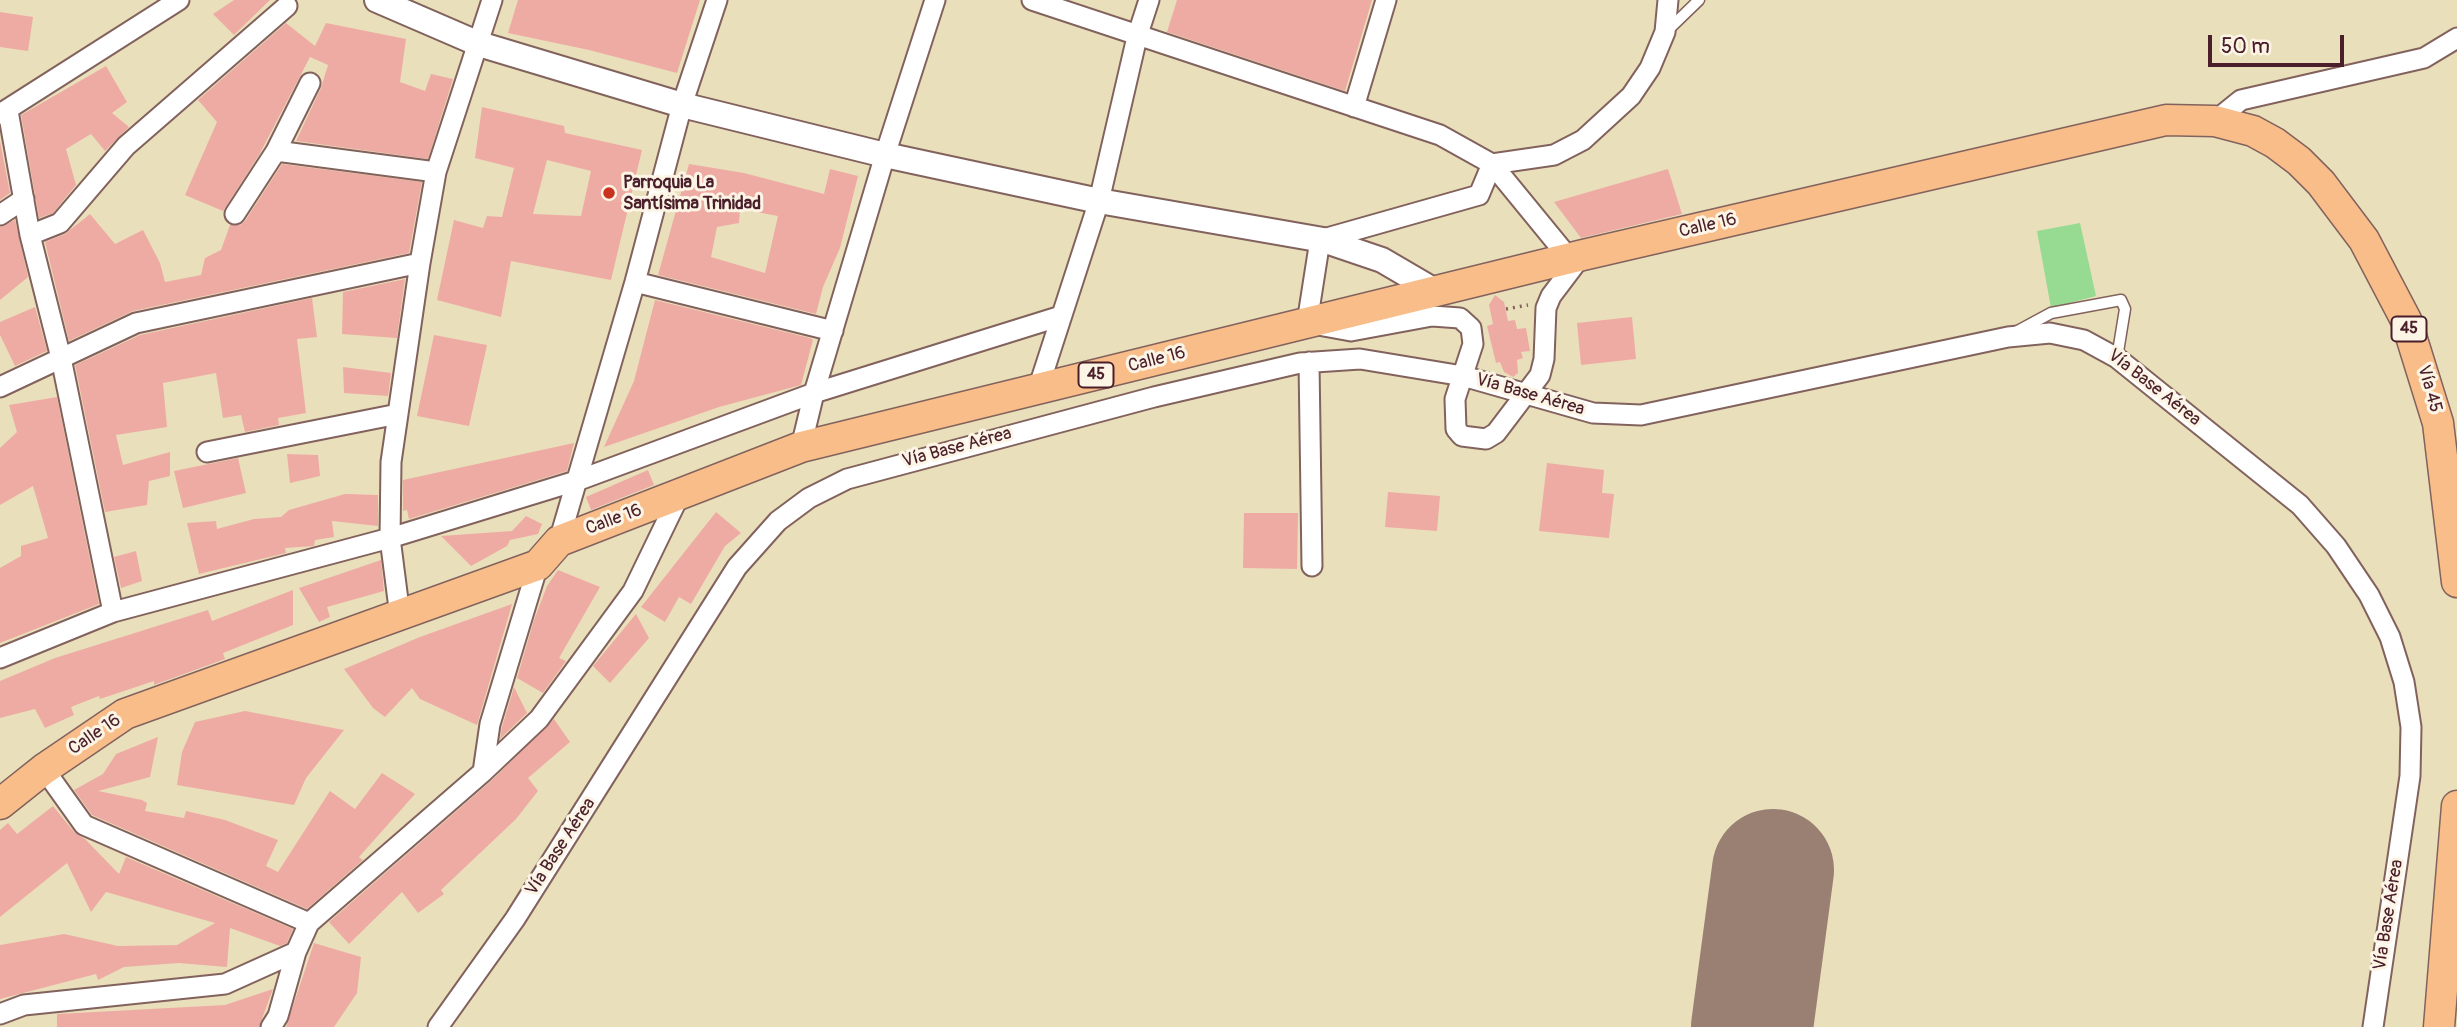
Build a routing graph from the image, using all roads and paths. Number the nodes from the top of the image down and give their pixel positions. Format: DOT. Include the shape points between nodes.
graph roads {
  1 [pos="179,0"];
  2 [pos="377,0"];
  3 [pos="492,0"];
  4 [pos="717,0"];
  5 [pos="935,0"];
  6 [pos="1031,0"];
  7 [pos="1149,0"];
  8 [pos="1387,0"];
  9 [pos="1668,0"];
  10 [pos="1699,0"];
  11 [pos="287,6"];
  12 [pos="1665,32"];
  13 [pos="1137,37"];
  14 [pos="2457,38"];
  15 [pos="479,44"];
  16 [pos="310,83"];
  17 [pos="682,105"];
  18 [pos="1354,107"];
  19 [pos="4,113"];
  20 [pos="2215,121"];
  21 [pos="2253,131"];
  22 [pos="276,151"];
  23 [pos="885,155"];
  24 [pos="1492,164"];
  25 [pos="436,172"];
  26 [pos="24,199"];
  27 [pos="1099,201"];
  28 [pos="235,214"];
  29 [pos="0,215"];
  30 [pos="30,235"];
  31 [pos="1321,240"];
  32 [pos="1576,256"];
  33 [pos="420,263"];
  34 [pos="635,282"];
  35 [pos="1446,298"];
  36 [pos="1061,317"];
  37 [pos="1307,323"];
  38 [pos="834,331"];
  39 [pos="2008,337"];
  40 [pos="61,358"];
  41 [pos="2117,358"];
  42 [pos="1309,362"];
  43 [pos="1463,376"];
  44 [pos="0,387"];
  45 [pos="1038,389"];
  46 [pos="814,393"];
  47 [pos="1529,393"];
  48 [pos="398,414"];
  49 [pos="801,447"];
  50 [pos="207,452"];
  51 [pos="579,480"];
  52 [pos="679,496"];
  53 [pos="390,538"];
  54 [pos="559,541"];
  55 [pos="538,565"];
  56 [pos="1312,566"];
  57 [pos="2457,582"];
  58 [pos="113,612"];
  59 [pos="400,615"];
  60 [pos="0,658"];
  61 [pos="44,769"];
  62 [pos="483,772"];
  63 [pos="0,804"];
  64 [pos="2457,806"];
  65 [pos="309,923"];
  66 [pos="296,952"];
  67 [pos="0,1014"];
  68 [pos="271,1027"];
  69 [pos="438,1027"];
  70 [pos="2373,1027"];
  71 [pos="2439,1027"];
  1 -- 19 [label="street"];
  2 -- 15 [label="street"];
  3 -- 15 [label="street"];
  4 -- 17 [label="street"];
  5 -- 23 [label="street"];
  6 -- 13 [label="street"];
  7 -- 13 [label="street"];
  8 -- 18 [label="street"];
  9 -- 12 [label="street"];
  10 -- 12 [label="lane"];
  11 -- 30 [label="street" via="126,146 60,223"];
  12 -- 24 [label="street" via="1650,68 1631,96 1583,139 1554,155"];
  13 -- 18 [label="street"];
  13 -- 27 [label="street"];
  14 -- 20 [label="street" via="2424,58 2241,100"];
  15 -- 17 [label="street"];
  15 -- 25 [label="street"];
  16 -- 22 [label="street"];
  17 -- 23 [label="street"];
  17 -- 34 [label="street"];
  18 -- 24 [label="street" via="1440,135"];
  19 -- 26 [label="street"];
  20 -- 21 [label="main road, Calle 16 / 45"];
  20 -- 32 [label="main road, Calle 16 / 45" via="2166,120"];
  21 -- 57 [label="main road, Vía 45 / 45" via="2299,161 2342,208 2385,275 2406,320 2438,423"];
  22 -- 25 [label="street"];
  22 -- 28 [label="street"];
  23 -- 27 [label="street"];
  23 -- 38 [label="street"];
  24 -- 31 [label="street" via="1479,195"];
  24 -- 32 [label="street"];
  25 -- 33 [label="street"];
  26 -- 29 [label="street"];
  26 -- 30 [label="street"];
  27 -- 31 [label="street"];
  27 -- 36 [label="street"];
  30 -- 40 [label="street"];
  31 -- 35 [label="street" via="1382,260"];
  31 -- 37 [label="street"];
  32 -- 35 [label="main road, Calle 16 / 45"];
  32 -- 47 [label="street" via="1546,308 1542,368"];
  33 -- 40 [label="street" via="136,323"];
  33 -- 48 [label="street"];
  34 -- 38 [label="street"];
  34 -- 51 [label="street"];
  35 -- 37 [label="main road, Calle 16 / 45"];
  35 -- 43 [label="street" via="1472,335 1472,352"];
  36 -- 45 [label="street"];
  36 -- 46 [label="street"];
  37 -- 45 [label="main road, Calle 16 / 45"];
  38 -- 46 [label="street"];
  39 -- 41 [label="street, Vía Base Aérea" via="2068,335"];
  39 -- 41 [label="lane" via="2051,313 2120,300 2125,309"];
  39 -- 47 [label="street, Vía Base Aérea" via="1641,415 1572,409"];
  40 -- 44 [label="street"];
  40 -- 58 [label="street"];
  41 -- 70 [label="street, Vía Base Aérea" via="2300,505 2336,546 2390,637 2409,716 2410,776"];
  42 -- 43 [label="street, Vía Base Aérea" via="1360,359"];
  42 -- 56 [label="street"];
  42 -- 69 [label="street, Vía Base Aérea" via="886,467 809,498 778,521 759,539 707,611 514,919"];
  43 -- 47 [label="street, Vía Base Aérea"];
  43 -- 47 [label="street" via="1455,399 1456,429 1462,436 1491,437"];
  45 -- 49 [label="main road, Calle 16 / 45"];
  46 -- 49 [label="street"];
  46 -- 51 [label="street"];
  48 -- 50 [label="street"];
  48 -- 53 [label="street" via="391,462"];
  49 -- 52 [label="main road, Calle 16 / 45"];
  51 -- 53 [label="street"];
  51 -- 54 [label="street"];
  52 -- 54 [label="main road, Calle 16 / 45"];
  52 -- 62 [label="street" via="633,591 539,719"];
  53 -- 58 [label="street"];
  53 -- 59 [label="street"];
  54 -- 55 [label="main road, Calle 16 / 45"];
  55 -- 59 [label="main road, Calle 16 / 45"];
  55 -- 62 [label="street" via="491,724"];
  58 -- 60 [label="street"];
  59 -- 61 [label="main road, Calle 16 / 45" via="125,714"];
  61 -- 63 [label="main road, Calle 16 / 45"];
  61 -- 65 [label="street" via="84,825"];
  62 -- 65 [label="street"];
  64 -- 71 [label="main road"];
  65 -- 66 [label="street"];
  66 -- 67 [label="street" via="225,984 24,1006"];
  66 -- 68 [label="street"];
}
